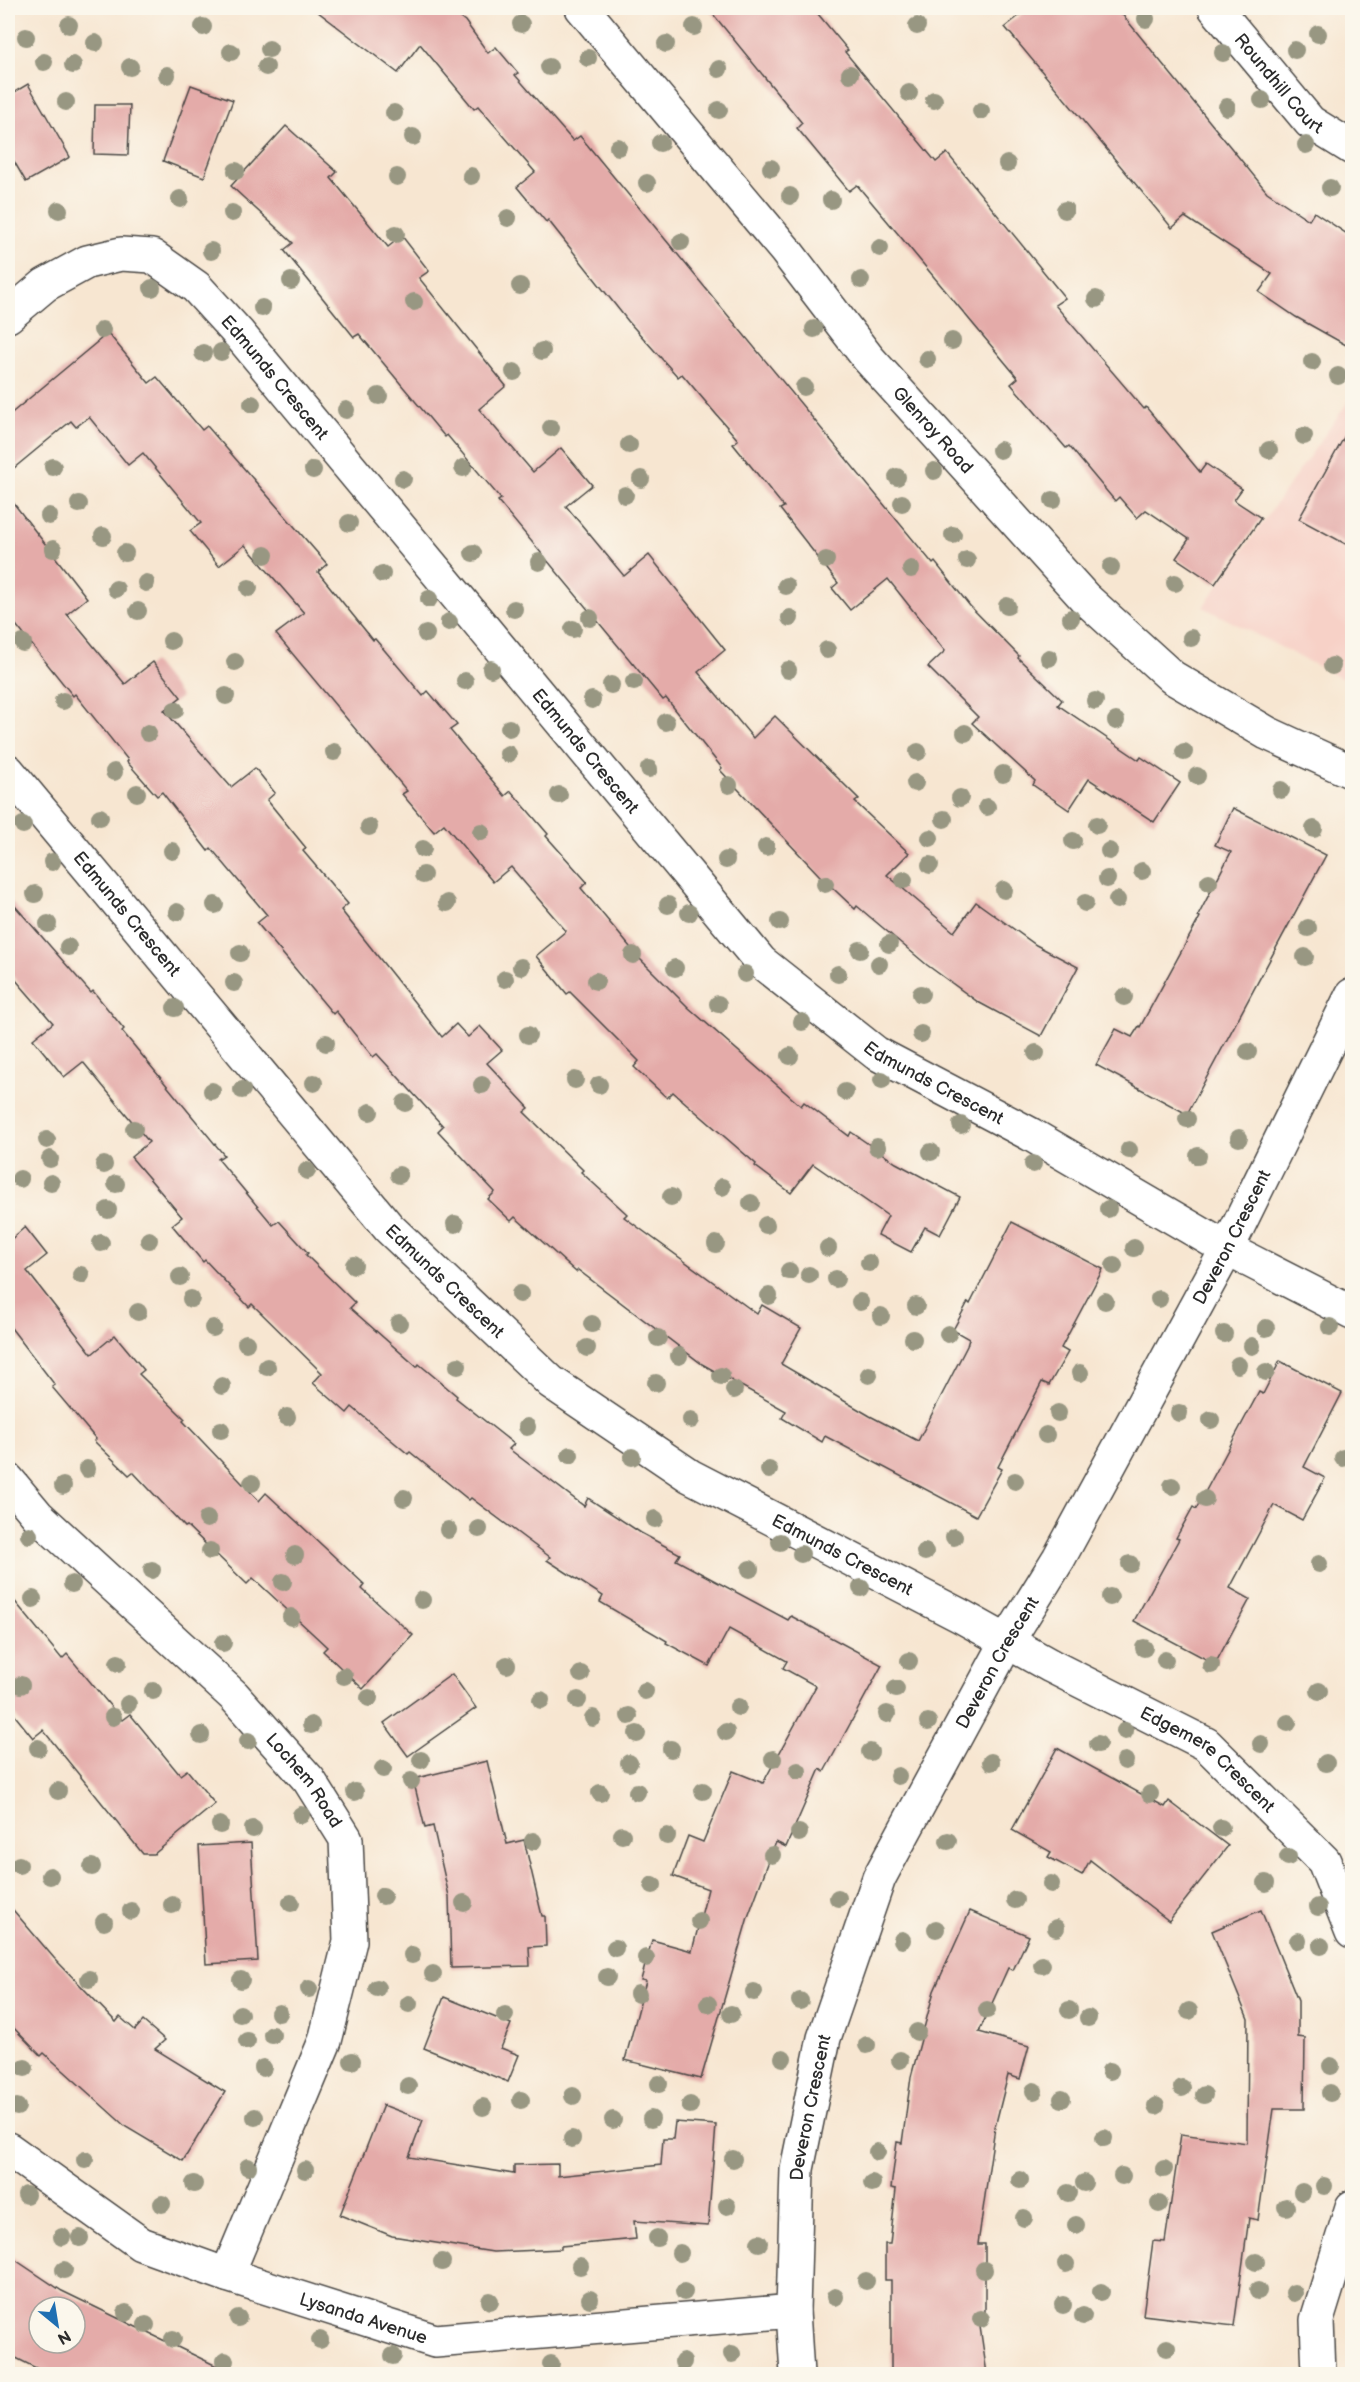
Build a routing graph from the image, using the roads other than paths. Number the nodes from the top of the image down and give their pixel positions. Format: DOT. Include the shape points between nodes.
graph roads {
  1 [pos="582,8"];
  2 [pos="1215,8"];
  3 [pos="1353,148"];
  4 [pos="8,316"];
  5 [pos="8,771"];
  6 [pos="1353,772"];
  7 [pos="1353,995"];
  8 [pos="1227,1249"];
  9 [pos="1353,1313"];
  10 [pos="8,1480"];
  11 [pos="1007,1642"];
  12 [pos="1353,1932"];
  13 [pos="8,2149"];
  14 [pos="1353,2207"];
  15 [pos="227,2275"];
  16 [pos="794,2311"];
  17 [pos="797,2374"];
  18 [pos="1319,2374"];
  1 -- 6 [label="street, Glenroy Road" via="786,251 868,358 1085,598 1172,677 1267,733"];
  2 -- 3 [label="street, Roundhill Court" via="1310,122"];
  4 -- 8 [label="street, Edmunds Crescent" via="45,285 87,262 121,254 152,256 196,286 760,962 876,1053 1030,1134"];
  5 -- 11 [label="street, Edmunds Crescent" via="389,1228 551,1382 690,1476"];
  7 -- 8 [label="street, Deveron Crescent"];
  8 -- 9 [label="street, Edmunds Crescent"];
  8 -- 11 [label="street, Deveron Crescent" via="1059,1558"];
  10 -- 15 [label="street, Lochem Road" via="38,1516 234,1696 309,1780 346,1839 350,1941 325,2041"];
  11 -- 12 [label="street, Edgemere Crescent" via="1206,1744 1324,1862"];
  11 -- 16 [label="street, Deveron Crescent" via="879,1878 824,2037 797,2169"];
  13 -- 15 [label="street, Lysanda Avenue" via="141,2244"];
  14 -- 18 [label="street" via="1317,2320"];
  15 -- 16 [label="street, Lysanda Avenue" via="435,2341"];
  16 -- 17 [label="street, Deveron Crescent"];
}
